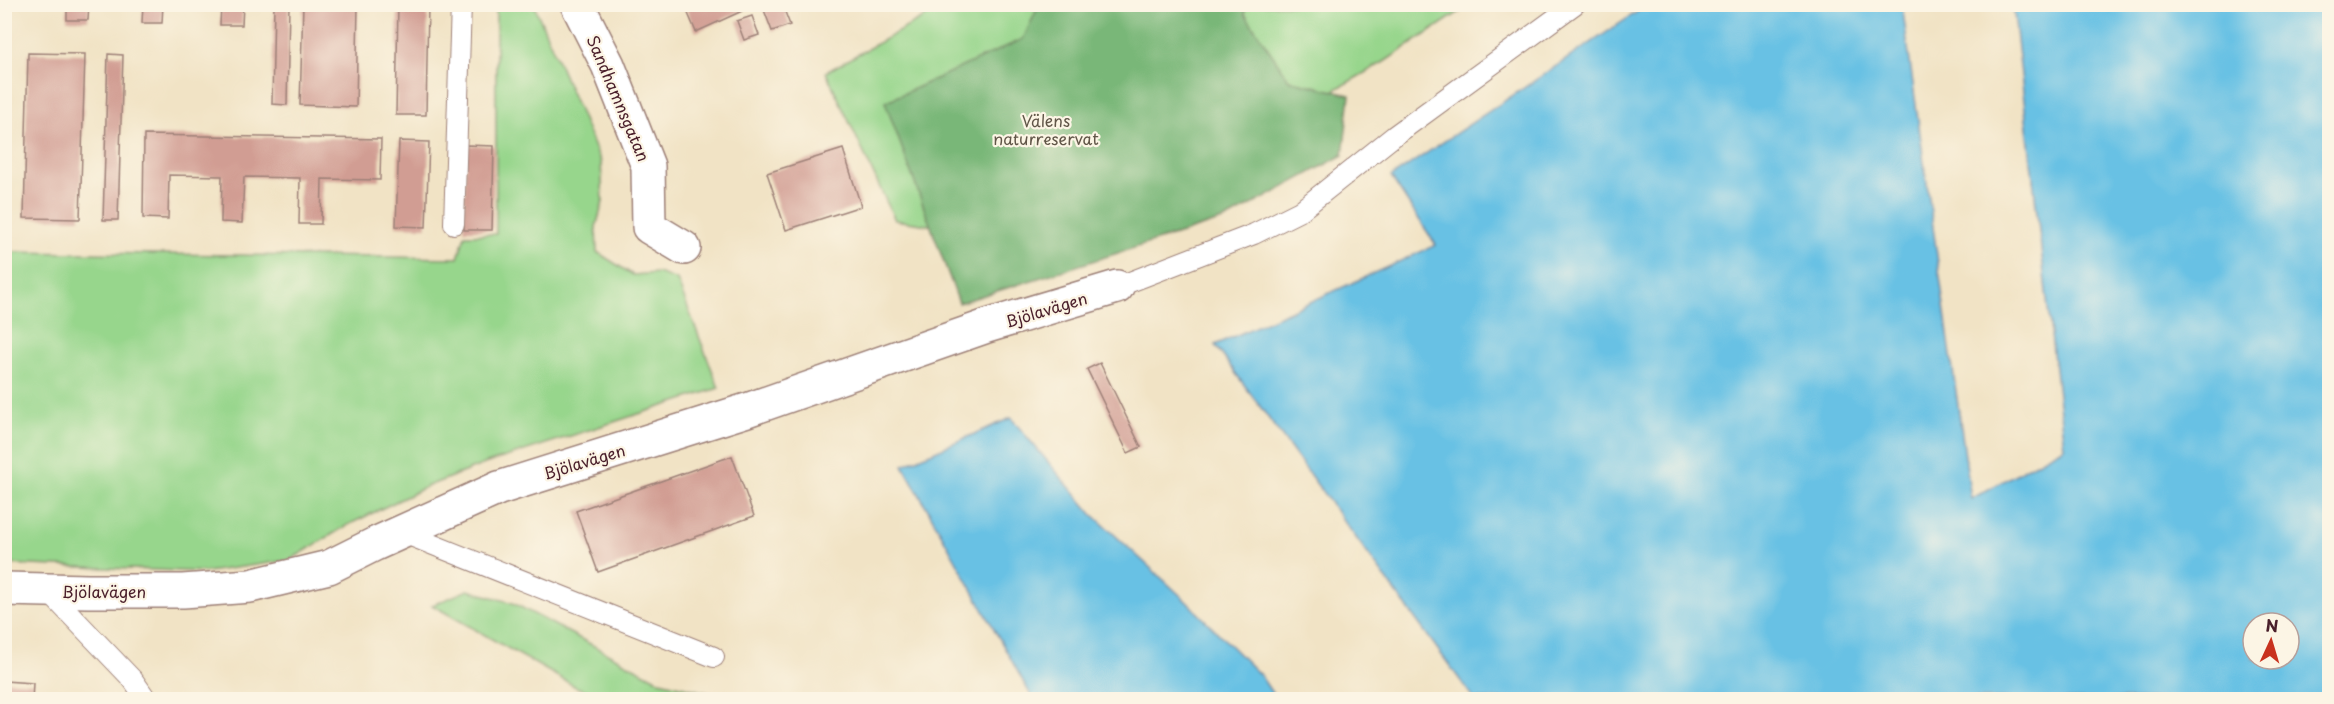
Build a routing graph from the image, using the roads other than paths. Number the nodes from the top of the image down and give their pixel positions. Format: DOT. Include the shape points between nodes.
graph roads {
  1 [pos="461,4"];
  2 [pos="577,4"];
  3 [pos="1575,4"];
  4 [pos="454,224"];
  5 [pos="684,248"];
  6 [pos="1117,287"];
  7 [pos="401,532"];
  8 [pos="4,589"];
  9 [pos="47,590"];
  10 [pos="714,657"];
  11 [pos="147,699"];
  1 -- 4 [label="lane"];
  2 -- 5 [label="street, Sandhamnsgatan" via="608,66 648,166 649,227"];
  3 -- 6 [label="lane" via="1394,136 1300,211 1254,234"];
  6 -- 7 [label="street, Bjölavägen" via="499,488"];
  7 -- 9 [label="street, Bjölavägen" via="329,567 250,586 183,591"];
  7 -- 10 [label="lane"];
  8 -- 9 [label="street, Bjölavägen"];
  9 -- 11 [label="lane, Bjölavägen"];
}
